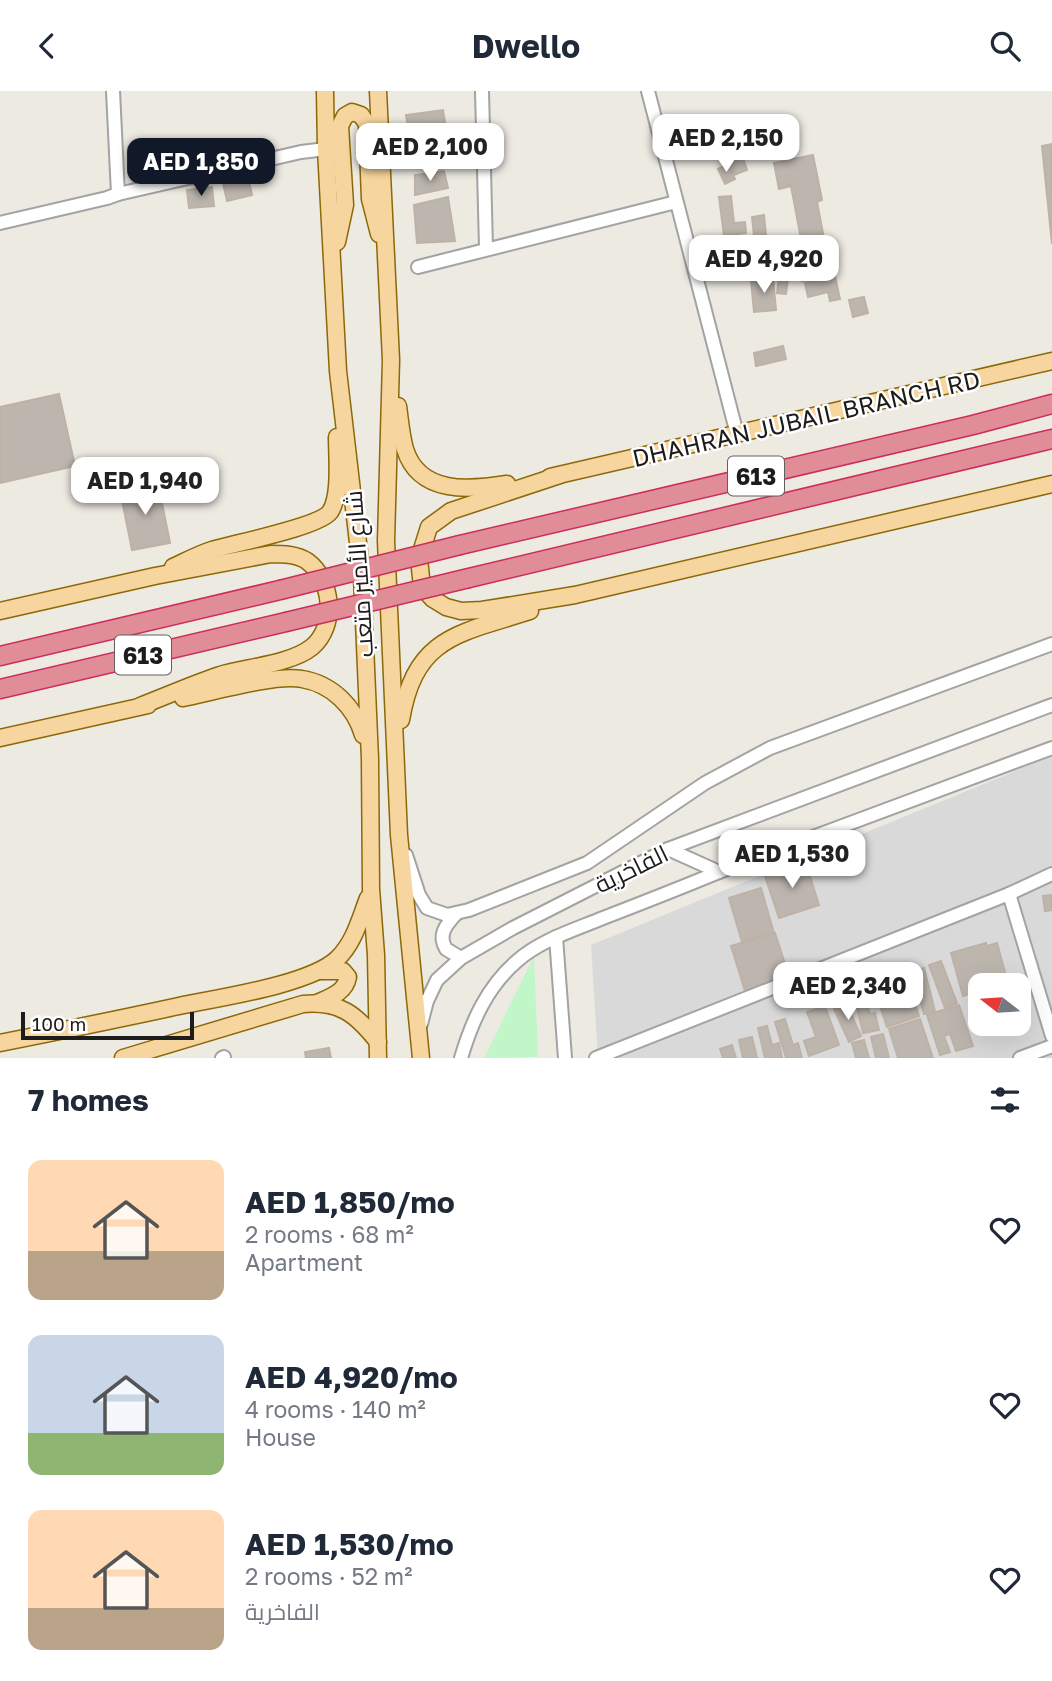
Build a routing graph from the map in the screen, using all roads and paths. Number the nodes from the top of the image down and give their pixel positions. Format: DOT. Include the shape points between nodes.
graph roads {
  1 [pos="113,91"];
  2 [pos="323,91"];
  3 [pos="379,91"];
  4 [pos="482,91"];
  5 [pos="648,91"];
  6 [pos="326,145"];
  7 [pos="118,194"];
  8 [pos="676,202"];
  9 [pos="0,223"];
  10 [pos="486,248"];
  11 [pos="332,260"];
  12 [pos="387,264"];
  13 [pos="418,267"];
  14 [pos="391,360"];
  15 [pos="1052,361"];
  16 [pos="338,371"];
  17 [pos="1052,404"];
  18 [pos="737,434"];
  19 [pos="1052,439"];
  20 [pos="559,475"];
  21 [pos="1052,484"];
  22 [pos="155,576"];
  23 [pos="575,595"];
  24 [pos="0,611"];
  25 [pos="1052,644"];
  26 [pos="0,656"];
  27 [pos="0,689"];
  28 [pos="1052,705"];
  29 [pos="140,706"];
  30 [pos="0,738"];
  31 [pos="1051,751"];
  32 [pos="396,754"];
  33 [pos="370,759"];
  34 [pos="399,835"];
  35 [pos="668,849"];
  36 [pos="719,872"];
  37 [pos="1052,874"];
  38 [pos="371,889"];
  39 [pos="1009,894"];
  40 [pos="457,913"];
  41 [pos="556,937"];
  42 [pos="461,958"];
  43 [pos="318,971"];
  44 [pos="317,1003"];
  45 [pos="418,1035"];
  46 [pos="1052,1036"];
  47 [pos="0,1043"];
  48 [pos="1052,1046"];
  49 [pos="378,1050"];
  50 [pos="122,1058"];
  51 [pos="421,1058"];
  52 [pos="461,1058"];
  53 [pos="565,1058"];
  54 [pos="596,1058"];
  55 [pos="1020,1058"];
  1 -- 7 [label="street"];
  2 -- 6 [label="main road, شارع الأمير متعب"];
  3 -- 12 [label="main road, شارع الأمير متعب"];
  4 -- 10 [label="street"];
  5 -- 8 [label="street"];
  6 -- 7 [label="street"];
  6 -- 11 [label="main road, شارع الأمير متعب"];
  7 -- 9 [label="street"];
  8 -- 10 [label="street"];
  8 -- 18 [label="street"];
  10 -- 13 [label="street"];
  11 -- 12 [label="main road" via="345,205 340,126 352,112 367,124 370,199"];
  11 -- 16 [label="main road, شارع الأمير متعب"];
  12 -- 14 [label="main road, شارع الأمير متعب"];
  14 -- 20 [label="main road" via="405,450 427,478 449,488 474,489"];
  14 -- 32 [label="main road, شارع الأمير متعب" via="386,541"];
  15 -- 18 [label="main road, DHAHRAN JUBAIL BRANCH RD"];
  16 -- 22 [label="main road" via="336,484 326,516 209,550"];
  16 -- 33 [label="main road, شارع الأمير متعب" via="357,525"];
  17 -- 26 [label="highway, 613, bridge"];
  18 -- 20 [label="main road, DHAHRAN JUBAIL BRANCH RD"];
  19 -- 27 [label="highway, 613, bridge"];
  20 -- 23 [label="main road" via="439,519 424,540 420,573 422,587 433,599 461,611"];
  21 -- 23 [label="main road"];
  22 -- 24 [label="main road"];
  22 -- 29 [label="main road" via="288,554 305,560 324,582 327,621 323,634 305,652 219,675"];
  23 -- 32 [label="main road" via="475,629 434,650 411,680"];
  25 -- 40 [label="street" via="770,748 705,783 587,863"];
  28 -- 35 [label="street, الفاخرية"];
  29 -- 30 [label="main road"];
  29 -- 33 [label="main road" via="301,678 324,686 358,717"];
  31 -- 36 [label="street"];
  32 -- 34 [label="main road, شارع الأمير متعب"];
  33 -- 38 [label="main road, شارع الأمير متعب"];
  34 -- 40 [label="street" via="427,908 447,915"];
  34 -- 45 [label="main road, شارع الأمير متعب"];
  35 -- 36 [label="street"];
  35 -- 42 [label="street, الفاخرية"];
  36 -- 41 [label="street"];
  37 -- 39 [label="street"];
  38 -- 43 [label="main road" via="349,944 336,960"];
  38 -- 49 [label="main road, شارع الأمير متعب"];
  39 -- 46 [label="street"];
  39 -- 54 [label="street"];
  40 -- 42 [label="street" via="442,936 446,949"];
  41 -- 52 [label="street" via="517,961 499,980 473,1019"];
  41 -- 53 [label="street"];
  42 -- 45 [label="street, الفاخرية" via="437,980"];
  43 -- 44 [label="main road" via="343,971 348,977 340,992"];
  43 -- 47 [label="main road" via="248,992"];
  44 -- 49 [label="main road" via="340,1008 360,1020"];
  44 -- 50 [label="main road"];
  45 -- 51 [label="main road, شارع الأمير متعب"];
  48 -- 55 [label="street"];
}
